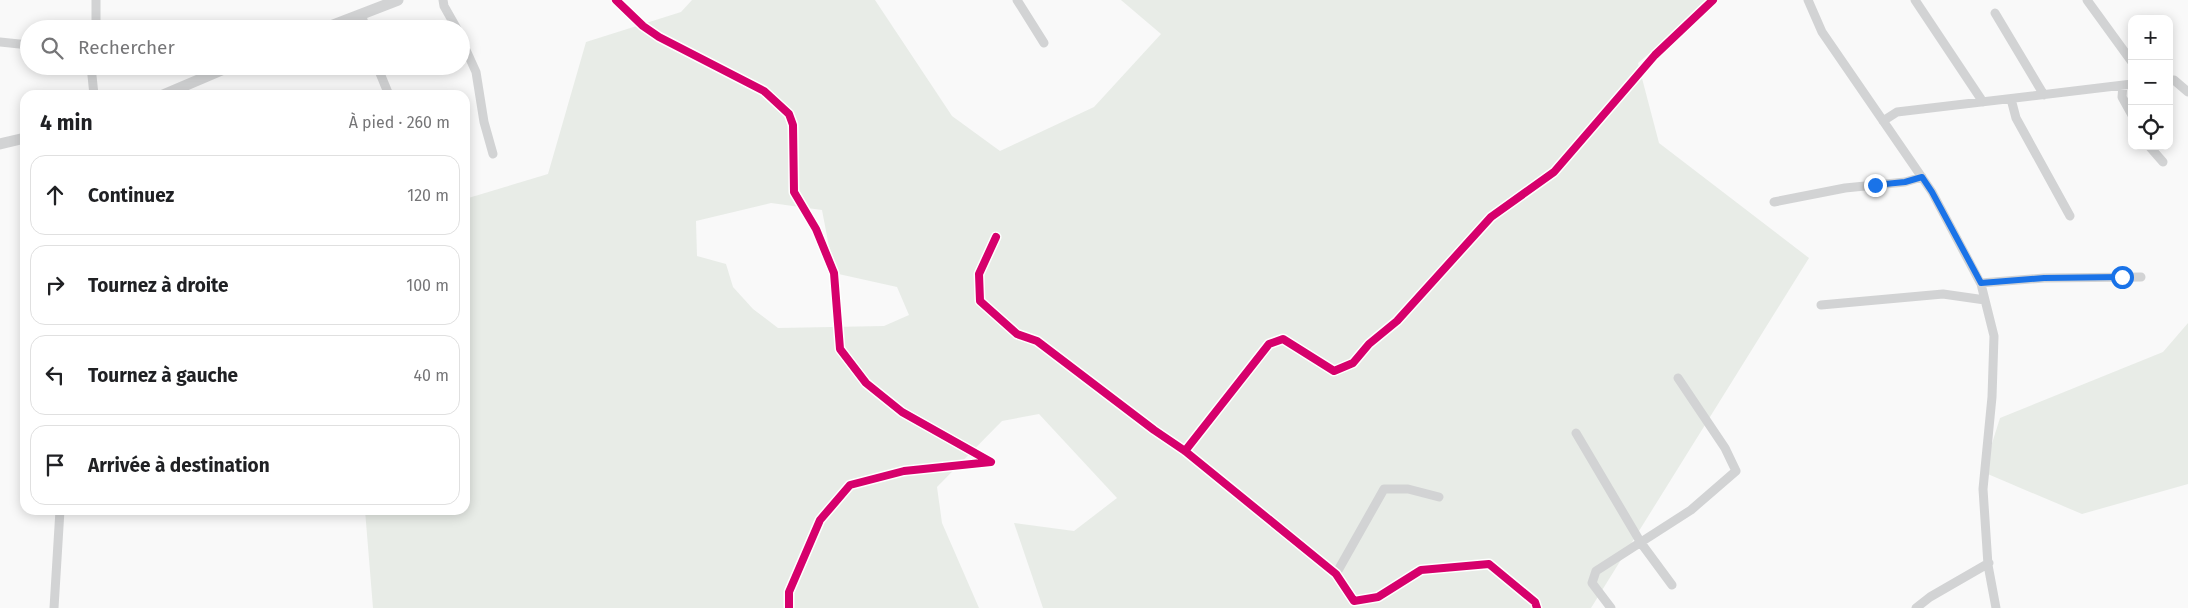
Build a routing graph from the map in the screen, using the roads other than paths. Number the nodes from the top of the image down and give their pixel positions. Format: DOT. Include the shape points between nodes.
graph roads {
  1 [pos="96,0"];
  2 [pos="398,0"];
  3 [pos="443,0"];
  4 [pos="616,0"];
  5 [pos="1017,0"];
  6 [pos="1713,0"];
  7 [pos="1808,0"];
  8 [pos="1915,0"];
  9 [pos="2087,0"];
  10 [pos="1995,13"];
  11 [pos="361,14"];
  12 [pos="96,20"];
  13 [pos="346,20"];
  14 [pos="363,20"];
  15 [pos="452,20"];
  16 [pos="0,42"];
  17 [pos="1044,43"];
  18 [pos="20,45"];
  19 [pos="470,59"];
  20 [pos="2131,60"];
  21 [pos="92,75"];
  22 [pos="210,75"];
  23 [pos="381,75"];
  24 [pos="2173,80"];
  25 [pos="2127,84"];
  26 [pos="93,90"];
  27 [pos="175,90"];
  28 [pos="387,90"];
  29 [pos="2188,92"];
  30 [pos="2044,95"];
  31 [pos="2011,99"];
  32 [pos="1983,102"];
  33 [pos="2128,108"];
  34 [pos="1883,121"];
  35 [pos="20,139"];
  36 [pos="0,144"];
  37 [pos="2154,150"];
  38 [pos="493,154"];
  39 [pos="2164,162"];
  40 [pos="1922,177"];
  41 [pos="1774,202"];
  42 [pos="2070,216"];
  43 [pos="996,237"];
  44 [pos="2141,277"];
  45 [pos="1981,283"];
  46 [pos="1985,300"];
  47 [pos="1821,305"];
  48 [pos="1678,378"];
  49 [pos="1576,433"];
  50 [pos="1185,450"];
  51 [pos="1440,497"];
  52 [pos="60,515"];
  53 [pos="1641,542"];
  54 [pos="1989,563"];
  55 [pos="1336,574"];
  56 [pos="1672,585"];
  57 [pos="54,608"];
  58 [pos="789,608"];
  59 [pos="1537,608"];
  60 [pos="1610,608"];
  61 [pos="1916,608"];
  62 [pos="1996,608"];
  1 -- 12 [label="street"];
  2 -- 11 [label="street"];
  3 -- 15 [label="street"];
  4 -- 58 [label="street" via="659,37 764,91 789,114 793,125 794,192 816,228 834,273 840,350 866,383 902,412 991,462 904,471 850,485 820,520 789,592"];
  5 -- 17 [label="street"];
  6 -- 50 [label="street" via="1655,55 1554,172 1491,217 1397,322 1369,344 1353,363 1334,371 1283,338 1269,344"];
  7 -- 34 [label="street" via="1822,32"];
  8 -- 32 [label="street"];
  9 -- 20 [label="street"];
  10 -- 30 [label="street"];
  11 -- 13 [label="street"];
  11 -- 14 [label="street"];
  16 -- 18 [label="street"];
  19 -- 38 [label="street" via="476,72"];
  21 -- 26 [label="street"];
  22 -- 27 [label="street"];
  23 -- 28 [label="street"];
  24 -- 29 [label="street"];
  25 -- 30 [label="street"];
  25 -- 33 [label="street" via="2122,97"];
  30 -- 31 [label="street"];
  31 -- 32 [label="street"];
  31 -- 42 [label="street" via="2016,118"];
  32 -- 34 [label="street" via="1897,112"];
  34 -- 40 [label="street"];
  35 -- 36 [label="street"];
  37 -- 39 [label="street"];
  40 -- 41 [label="street"];
  40 -- 45 [label="street"];
  43 -- 50 [label="street" via="979,274 980,301 1017,334 1037,341"];
  44 -- 45 [label="street" via="2044,278"];
  45 -- 46 [label="street"];
  46 -- 47 [label="street" via="1943,294"];
  46 -- 54 [label="street" via="1994,336 1983,489"];
  48 -- 53 [label="street" via="1725,448 1736,471 1691,510"];
  49 -- 53 [label="street"];
  50 -- 55 [label="street"];
  51 -- 55 [label="street" via="1408,489 1384,489"];
  52 -- 57 [label="street"];
  53 -- 56 [label="street"];
  53 -- 60 [label="street" via="1596,571 1592,582"];
  54 -- 61 [label="street"];
  54 -- 62 [label="street"];
  55 -- 59 [label="street" via="1354,601 1378,597 1421,570 1489,564 1535,602"];
}
